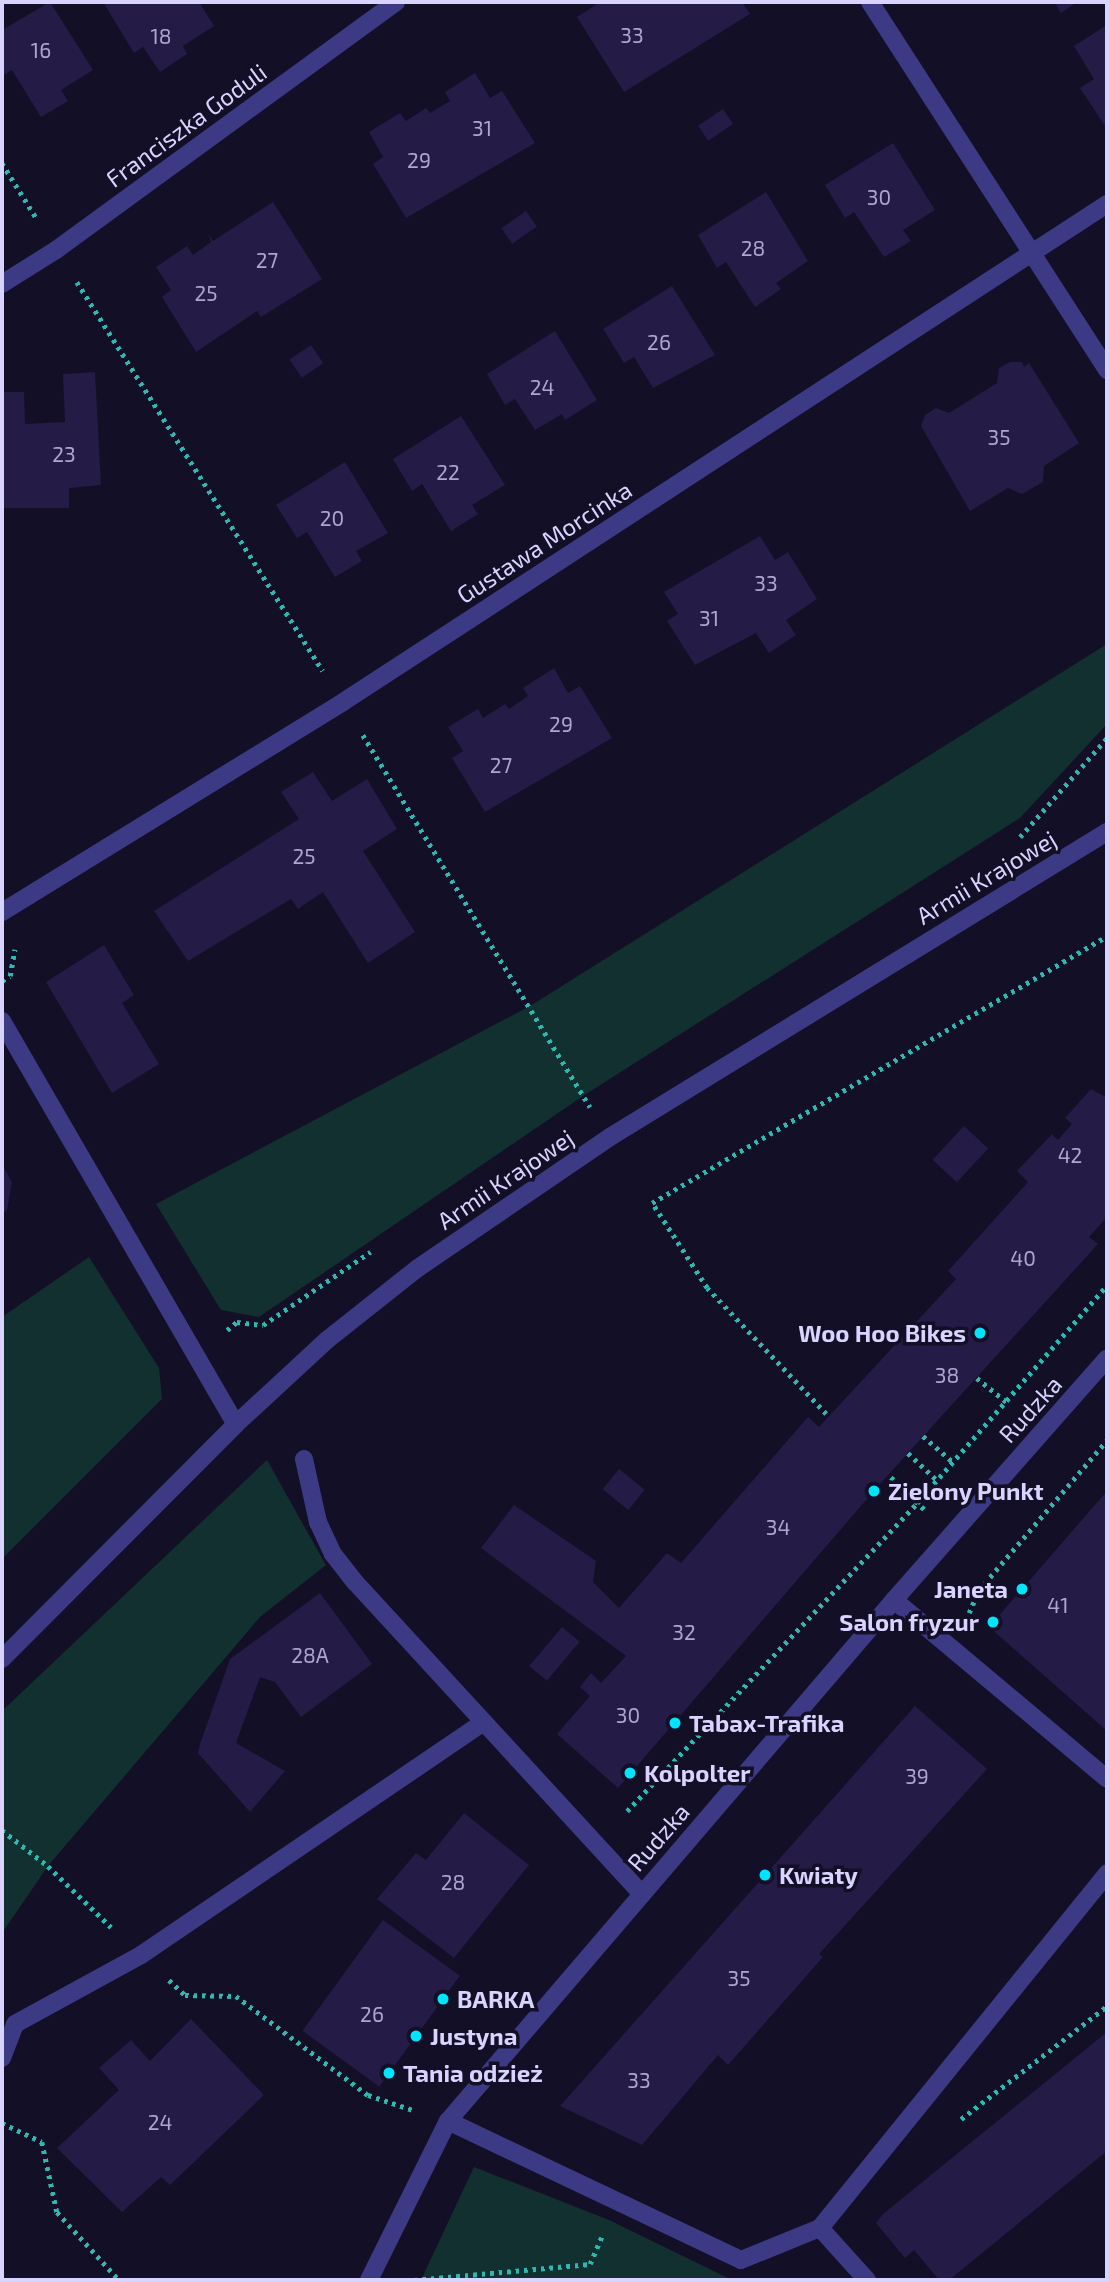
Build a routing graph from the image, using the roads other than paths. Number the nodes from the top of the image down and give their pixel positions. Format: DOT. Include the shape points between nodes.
graph roads {
  1 [pos="396,2"];
  2 [pos="870,2"];
  3 [pos="1107,204"];
  4 [pos="1032,253"];
  5 [pos="2,284"];
  6 [pos="1107,370"];
  7 [pos="1107,832"];
  8 [pos="2,912"];
  9 [pos="2,1021"];
  10 [pos="1107,1358"];
  11 [pos="236,1424"];
  12 [pos="304,1459"];
  13 [pos="894,1600"];
  14 [pos="2,1659"];
  15 [pos="482,1723"];
  16 [pos="1107,1779"];
  17 [pos="1107,1873"];
  18 [pos="642,1894"];
  19 [pos="2,2058"];
  20 [pos="448,2121"];
  21 [pos="820,2228"];
  22 [pos="369,2280"];
  23 [pos="867,2280"];
  1 -- 5 [label="street, Franciszka Goduli" via="56,250"];
  2 -- 4 [label="street"];
  3 -- 4 [label="street, Gustawa Morcinka"];
  4 -- 6 [label="street"];
  4 -- 8 [label="street, Gustawa Morcinka" via="343,702"];
  7 -- 11 [label="street, Armii Krajowej" via="610,1137 418,1268 327,1340"];
  9 -- 11 [label="street"];
  10 -- 13 [label="street, Rudzka"];
  11 -- 14 [label="street, Armii Krajowej"];
  12 -- 15 [label="street" via="318,1522 334,1554"];
  13 -- 16 [label="street"];
  13 -- 18 [label="street, Rudzka"];
  15 -- 18 [label="street"];
  15 -- 19 [label="street" via="141,1955 15,2024"];
  17 -- 21 [label="street"];
  18 -- 20 [label="street, Rudzka"];
  20 -- 21 [label="street" via="741,2260"];
  20 -- 22 [label="street, Rudzka"];
  21 -- 23 [label="street"];
}
